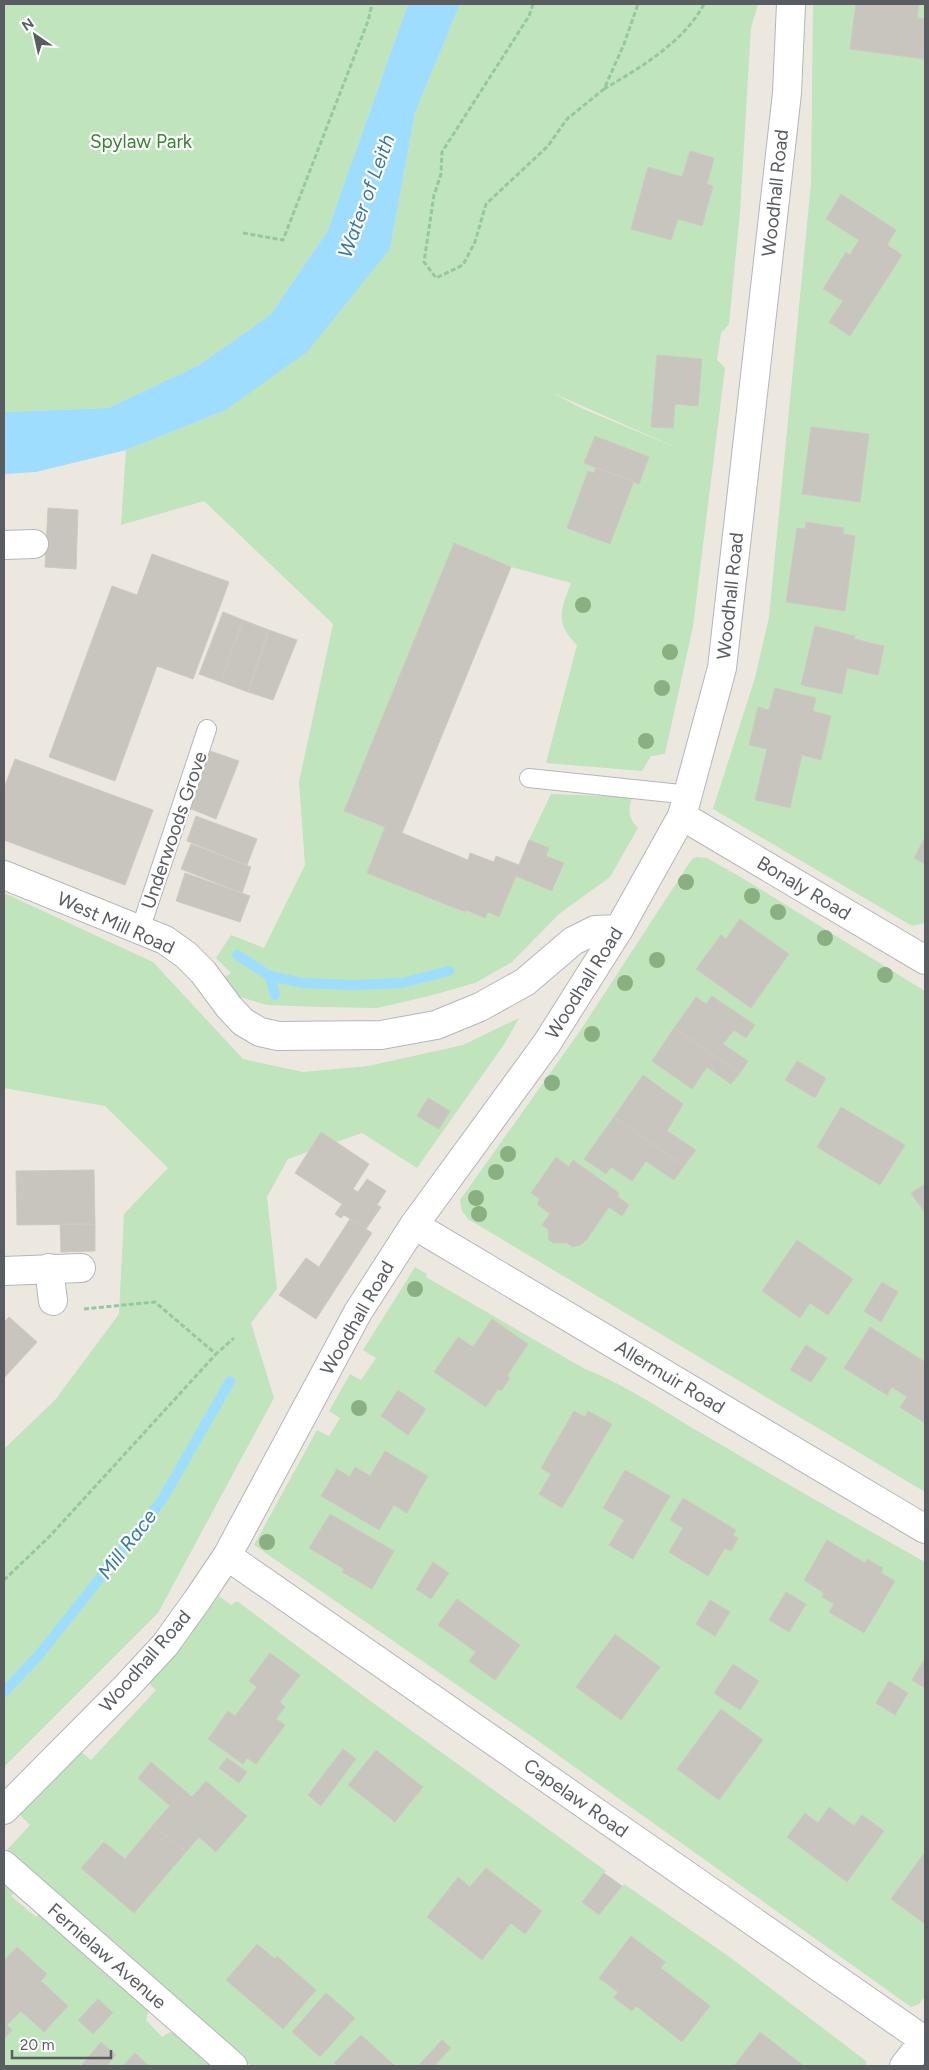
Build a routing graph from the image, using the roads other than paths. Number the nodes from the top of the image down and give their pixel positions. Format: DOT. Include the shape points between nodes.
graph roads {
  1 [pos="791,4"];
  2 [pos="34,544"];
  3 [pos="4,545"];
  4 [pos="208,729"];
  5 [pos="529,778"];
  6 [pos="686,805"];
  7 [pos="4,875"];
  8 [pos="619,929"];
  9 [pos="140,930"];
  10 [pos="925,960"];
  11 [pos="414,1224"];
  12 [pos="49,1268"];
  13 [pos="81,1268"];
  14 [pos="4,1271"];
  15 [pos="53,1301"];
  16 [pos="925,1529"];
  17 [pos="228,1556"];
  18 [pos="4,1810"];
  19 [pos="4,1865"];
  20 [pos="925,2039"];
  21 [pos="233,2066"];
  22 [pos="904,2066"];
  1 -- 6 [label="street, Woodhall Road" via="787,93 722,668"];
  2 -- 3 [label="street"];
  4 -- 9 [label="lane, Underwoods Grove"];
  5 -- 6 [label="lane"];
  6 -- 8 [label="street, Woodhall Road"];
  6 -- 10 [label="street, Bonaly Road"];
  7 -- 9 [label="street, West Mill Road"];
  8 -- 9 [label="street, West Mill Road" via="595,930 573,941 525,982 480,1007 436,1025 381,1035 278,1036 260,1032 243,1022 186,954 165,940"];
  8 -- 11 [label="street, Woodhall Road" via="547,1043"];
  11 -- 16 [label="street, Allermuir Road"];
  11 -- 17 [label="street, Woodhall Road" via="358,1312"];
  12 -- 13 [label="street"];
  12 -- 14 [label="street"];
  12 -- 15 [label="street"];
  17 -- 18 [label="street, Woodhall Road" via="165,1644"];
  17 -- 20 [label="street, Capelaw Road"];
  19 -- 21 [label="street, Fernielaw Avenue"];
  20 -- 22 [label="street"];
}
